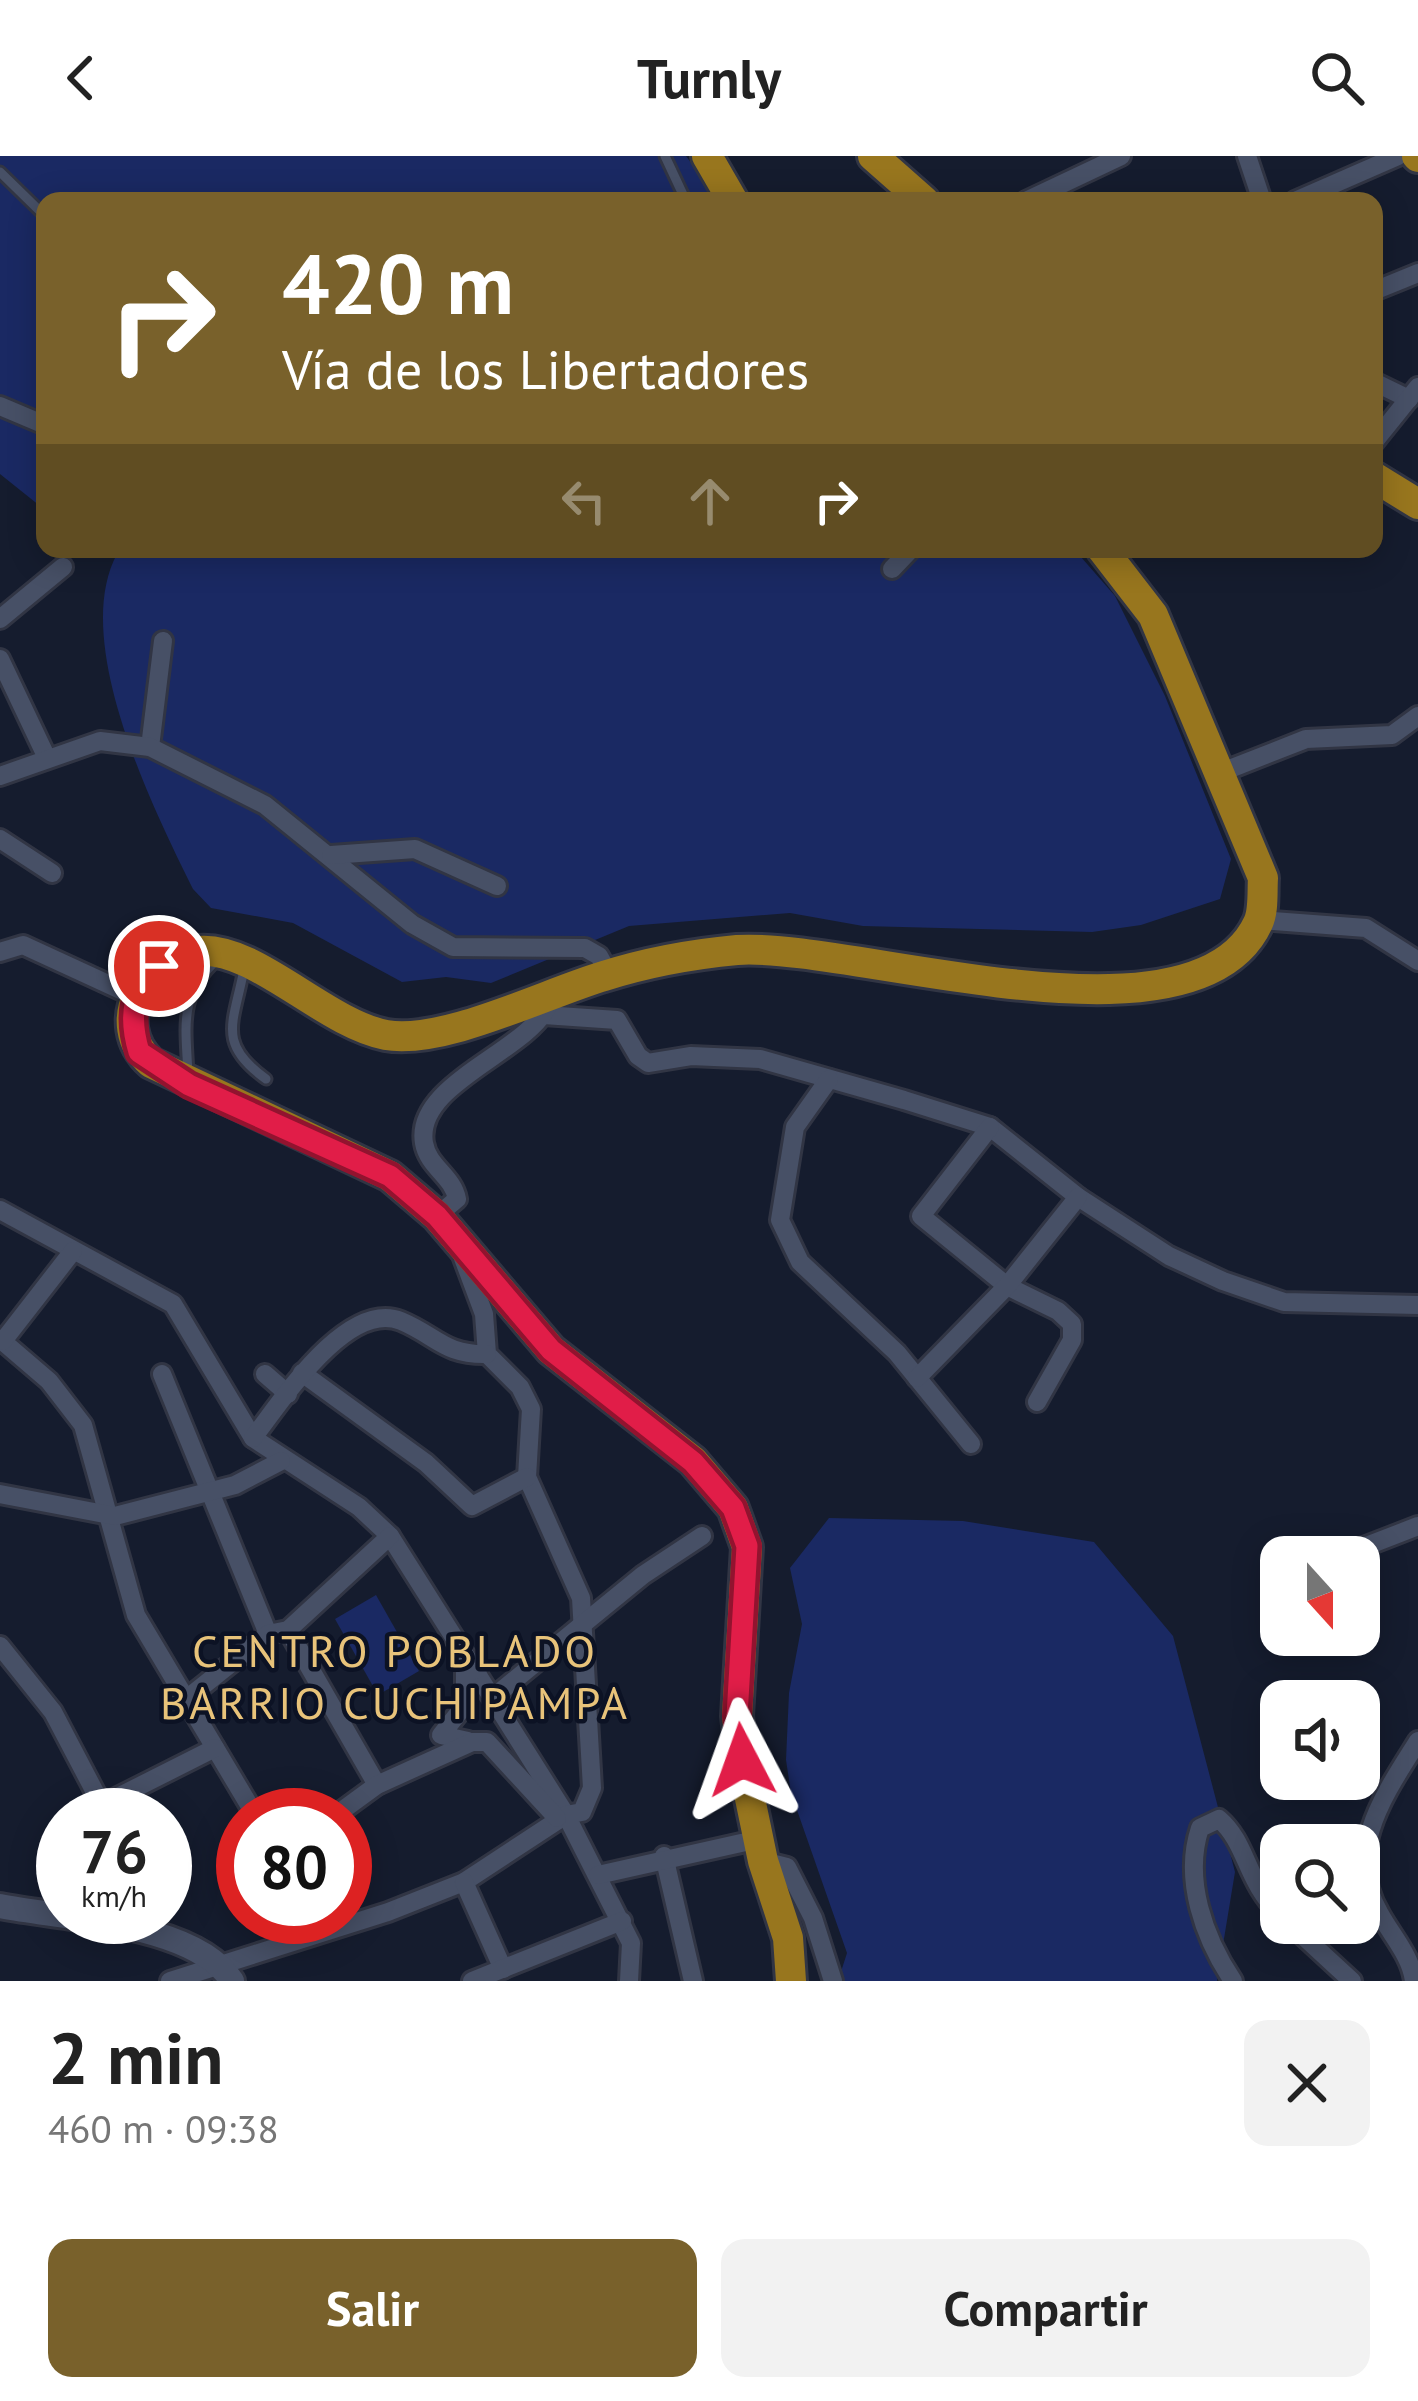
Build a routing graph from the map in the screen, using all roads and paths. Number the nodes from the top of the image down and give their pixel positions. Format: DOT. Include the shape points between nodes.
graph roads {
  1 [pos="665,156"];
  2 [pos="707,156"];
  3 [pos="873,156"];
  4 [pos="1120,156"];
  5 [pos="1247,156"];
  6 [pos="1398,156"];
  7 [pos="0,172"];
  8 [pos="682,192"];
  9 [pos="728,192"];
  10 [pos="914,192"];
  11 [pos="1045,192"];
  12 [pos="1259,192"];
  13 [pos="1316,192"];
  14 [pos="36,207"];
  15 [pos="1418,273"];
  16 [pos="1383,287"];
  17 [pos="1383,384"];
  18 [pos="1414,393"];
  19 [pos="0,406"];
  20 [pos="36,421"];
  21 [pos="1383,431"];
  22 [pos="1383,483"];
  23 [pos="1418,504"];
  24 [pos="902,558"];
  25 [pos="1109,558"];
  26 [pos="63,567"];
  27 [pos="892,568"];
  28 [pos="0,619"];
  29 [pos="163,641"];
  30 [pos="0,659"];
  31 [pos="1418,716"];
  32 [pos="150,747"];
  33 [pos="46,756"];
  34 [pos="1222,772"];
  35 [pos="0,776"];
  36 [pos="0,839"];
  37 [pos="331,855"];
  38 [pos="52,873"];
  39 [pos="497,886"];
  40 [pos="1260,920"];
  41 [pos="0,952"];
  42 [pos="236,958"];
  43 [pos="1418,961"];
  44 [pos="609,974"];
  45 [pos="136,997"];
  46 [pos="550,1003"];
  47 [pos="266,1079"];
  48 [pos="829,1079"];
  49 [pos="189,1085"];
  50 [pos="990,1126"];
  51 [pos="1078,1197"];
  52 [pos="0,1210"];
  53 [pos="437,1216"];
  54 [pos="457,1242"];
  55 [pos="73,1251"];
  56 [pos="1007,1286"];
  57 [pos="1418,1305"];
  58 [pos="1,1340"];
  59 [pos="487,1354"];
  60 [pos="302,1373"];
  61 [pos="265,1374"];
  62 [pos="161,1375"];
  63 [pos="917,1378"];
  64 [pos="288,1394"];
  65 [pos="1037,1402"];
  66 [pos="253,1438"];
  67 [pos="971,1444"];
  68 [pos="281,1461"];
  69 [pos="527,1477"];
  70 [pos="211,1492"];
  71 [pos="0,1494"];
  72 [pos="108,1515"];
  73 [pos="1418,1526"];
  74 [pos="702,1536"];
  75 [pos="390,1537"];
  76 [pos="1380,1541"];
  77 [pos="585,1622"];
  78 [pos="288,1630"];
  79 [pos="268,1634"];
  80 [pos="0,1646"];
  81 [pos="17,1663"];
  82 [pos="478,1669"];
  83 [pos="0,1678"];
  84 [pos="495,1696"];
  85 [pos="185,1700"];
  86 [pos="1418,1741"];
  87 [pos="472,1742"];
  88 [pos="215,1748"];
  89 [pos="377,1785"];
  90 [pos="93,1788"];
  91 [pos="144,1788"];
  92 [pos="239,1788"];
  93 [pos="372,1789"];
  94 [pos="562,1816"];
  95 [pos="761,1850"];
  96 [pos="664,1856"];
  97 [pos="598,1875"];
  98 [pos="464,1882"];
  99 [pos="1260,1889"];
  100 [pos="0,1906"];
  101 [pos="372,1914"];
  102 [pos="622,1922"];
  103 [pos="291,1944"];
  104 [pos="1312,1944"];
  105 [pos="226,1972"];
  106 [pos="487,1976"];
  107 [pos="634,1980"];
  108 [pos="170,1981"];
  109 [pos="693,1981"];
  110 [pos="791,1981"];
  111 [pos="833,1981"];
  112 [pos="1233,1981"];
  113 [pos="1352,1981"];
  114 [pos="1414,1981"];
  1 -- 8 [label="lane"];
  2 -- 9 [label="highway"];
  3 -- 10 [label="highway"];
  4 -- 11 [label="street"];
  5 -- 12 [label="street"];
  6 -- 13 [label="street"];
  7 -- 14 [label="lane"];
  15 -- 16 [label="street"];
  17 -- 18 [label="street"];
  18 -- 21 [label="street"];
  19 -- 20 [label="street"];
  22 -- 23 [label="highway"];
  24 -- 27 [label="street"];
  25 -- 34 [label="highway" via="1153,615"];
  26 -- 28 [label="street"];
  29 -- 32 [label="street"];
  30 -- 33 [label="street"];
  31 -- 34 [label="street" via="1392,735 1306,740"];
  32 -- 33 [label="street" via="100,741"];
  32 -- 37 [label="street" via="265,805"];
  33 -- 35 [label="street"];
  34 -- 40 [label="highway" via="1263,878"];
  36 -- 38 [label="street"];
  37 -- 39 [label="street" via="415,849"];
  37 -- 44 [label="street" via="412,924 453,947 585,948"];
  40 -- 43 [label="street" via="1366,928"];
  40 -- 44 [label="highway" via="1221,960 1152,987 1081,990 741,950"];
  41 -- 45 [label="street" via="23,945"];
  42 -- 45 [label="highway" via="195,951 159,966"];
  42 -- 46 [label="highway" via="341,1020 388,1035"];
  42 -- 47 [label="lane" via="230,1040 240,1060"];
  42 -- 49 [label="lane" via="198,977 189,995"];
  44 -- 46 [label="highway"];
  45 -- 49 [label="highway" via="139,1052"];
  46 -- 48 [label="street" via="617,1020 648,1063 724,1055"];
  46 -- 53 [label="street" via="432,1108 422,1136 428,1159 457,1199"];
  48 -- 50 [label="street"];
  48 -- 63 [label="street" via="795,1127 780,1220 800,1262"];
  49 -- 53 [label="highway" via="390,1176"];
  50 -- 51 [label="street"];
  50 -- 56 [label="street" via="921,1216"];
  51 -- 56 [label="street"];
  51 -- 57 [label="street" via="1169,1256 1284,1301"];
  52 -- 55 [label="street"];
  53 -- 54 [label="highway"];
  54 -- 59 [label="street" via="484,1314"];
  54 -- 95 [label="highway" via="551,1350 693,1462 733,1508 747,1546 737,1716"];
  55 -- 58 [label="street"];
  55 -- 66 [label="street" via="173,1304"];
  56 -- 63 [label="street"];
  56 -- 65 [label="street" via="1058,1311 1075,1332"];
  58 -- 72 [label="street" via="49,1381 83,1425"];
  59 -- 60 [label="street" via="459,1354 398,1319 376,1317"];
  59 -- 69 [label="street" via="531,1408"];
  60 -- 64 [label="street"];
  60 -- 69 [label="street" via="472,1506"];
  61 -- 64 [label="street"];
  62 -- 70 [label="street"];
  63 -- 67 [label="street"];
  64 -- 66 [label="street"];
  66 -- 68 [label="street"];
  68 -- 70 [label="street"];
  68 -- 75 [label="street" via="359,1507"];
  69 -- 77 [label="street"];
  70 -- 72 [label="street"];
  70 -- 79 [label="street"];
  71 -- 72 [label="street"];
  72 -- 85 [label="street" via="136,1615"];
  73 -- 76 [label="street"];
  74 -- 77 [label="street"];
  75 -- 78 [label="street"];
  75 -- 82 [label="street"];
  77 -- 84 [label="street"];
  77 -- 94 [label="street" via="592,1789 582,1812"];
  78 -- 79 [label="street"];
  78 -- 89 [label="street"];
  79 -- 85 [label="street"];
  80 -- 81 [label="street"];
  81 -- 83 [label="street"];
  81 -- 90 [label="street"];
  82 -- 84 [label="street"];
  82 -- 87 [label="street" via="465,1673 465,1705 441,1736"];
  84 -- 94 [label="street"];
  85 -- 88 [label="street"];
  86 -- 114 [label="street" via="1375,1813 1364,1850 1369,1894"];
  87 -- 89 [label="street"];
  87 -- 94 [label="street" via="495,1748"];
  88 -- 91 [label="street"];
  88 -- 92 [label="street"];
  89 -- 93 [label="street"];
  94 -- 97 [label="street"];
  94 -- 98 [label="street"];
  95 -- 96 [label="street"];
  95 -- 110 [label="highway" via="788,1938"];
  95 -- 111 [label="street" via="799,1884"];
  96 -- 97 [label="street"];
  96 -- 109 [label="street"];
  97 -- 102 [label="street"];
  98 -- 101 [label="street"];
  98 -- 106 [label="street"];
  99 -- 112 [label="street" via="1229,1828 1219,1819 1200,1828 1199,1911"];
  100 -- 105 [label="street" via="186,1941"];
  102 -- 106 [label="street"];
  102 -- 107 [label="street"];
  103 -- 105 [label="street"];
  104 -- 113 [label="street"];
  105 -- 108 [label="street"];
}
